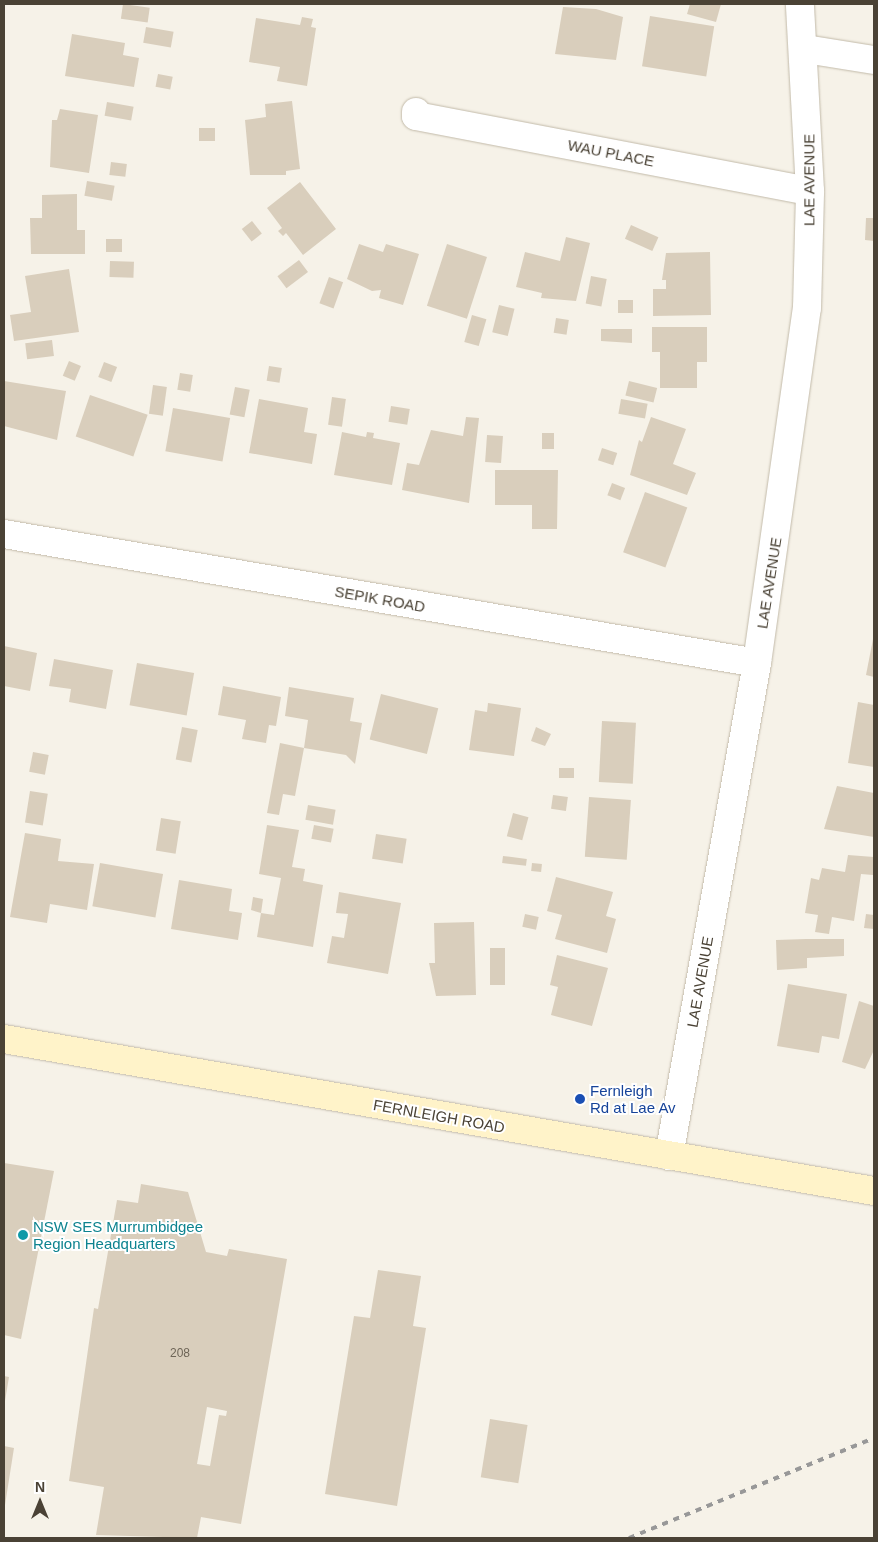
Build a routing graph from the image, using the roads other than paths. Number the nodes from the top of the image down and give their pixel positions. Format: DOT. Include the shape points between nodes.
graph roads {
  1 [pos="800,4"];
  2 [pos="805,49"];
  3 [pos="874,60"];
  4 [pos="416,112"];
  5 [pos="810,191"];
  6 [pos="4,534"];
  7 [pos="757,663"];
  8 [pos="4,1040"];
  9 [pos="670,1156"];
  10 [pos="874,1191"];
  1 -- 2 [label="street, LAE AVENUE"];
  2 -- 3 [label="street"];
  2 -- 5 [label="street, LAE AVENUE"];
  4 -- 5 [label="street, WAU PLACE" via="416,116"];
  5 -- 7 [label="street, LAE AVENUE" via="807,308"];
  6 -- 7 [label="street, SEPIK ROAD"];
  7 -- 9 [label="street, LAE AVENUE"];
  8 -- 9 [label="street, FERNLEIGH ROAD"];
  9 -- 10 [label="street, FERNLEIGH ROAD"];
}
